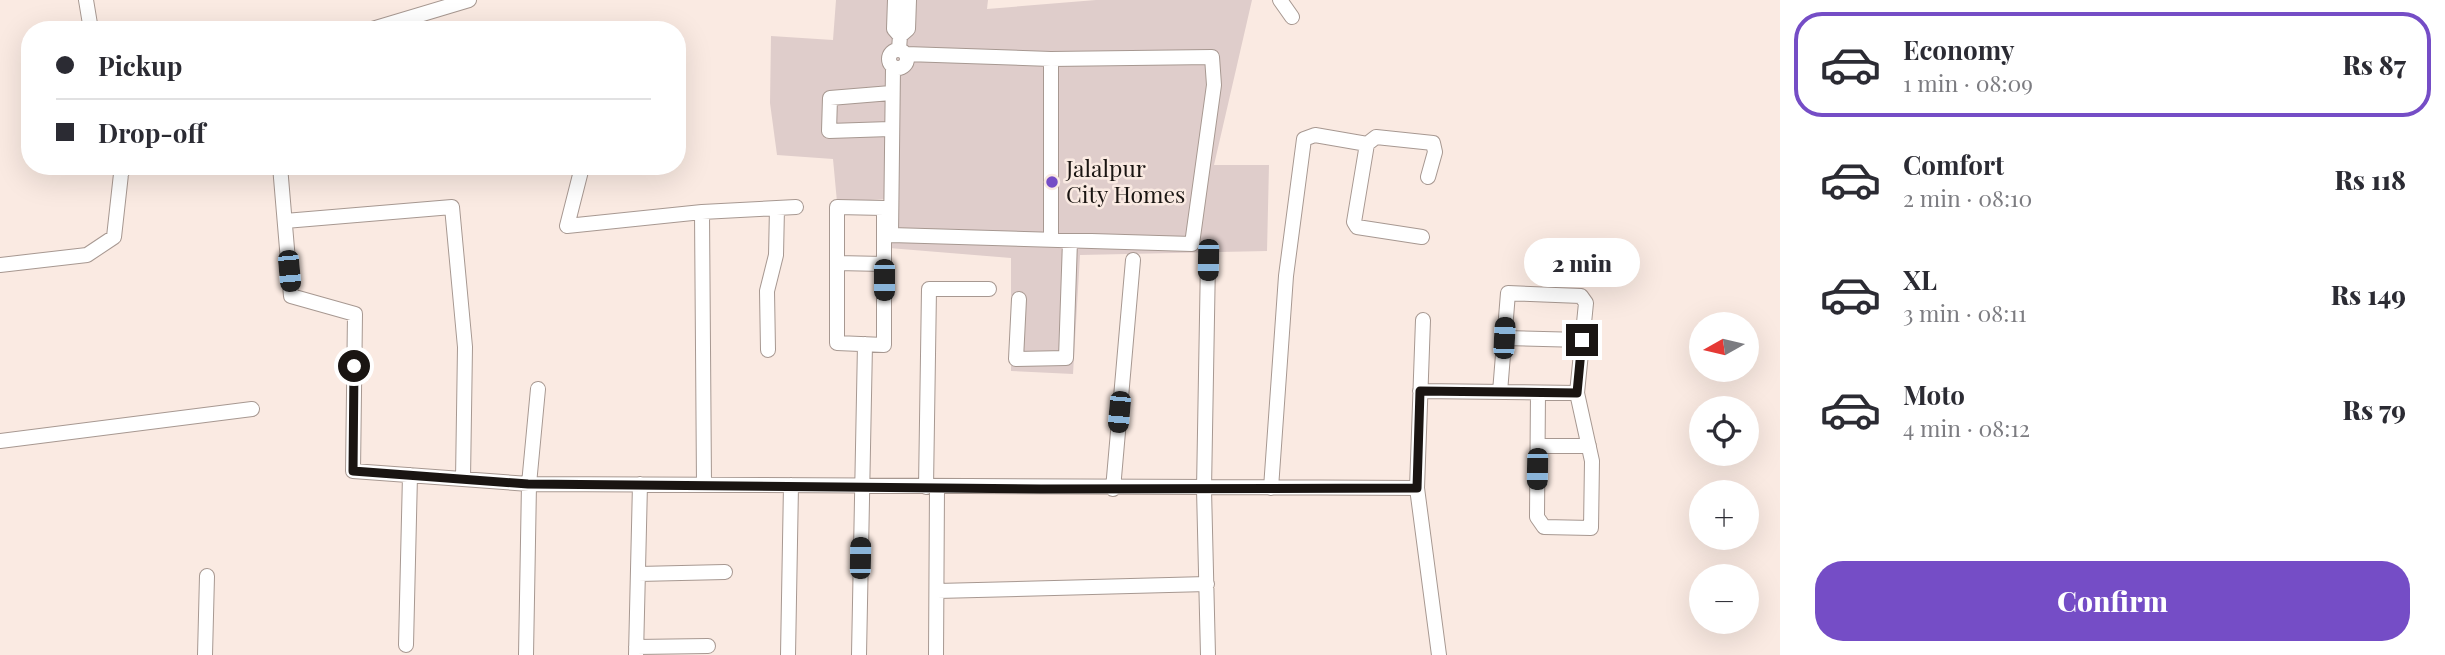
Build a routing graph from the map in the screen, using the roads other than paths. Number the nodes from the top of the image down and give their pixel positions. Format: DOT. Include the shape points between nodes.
graph roads {
  1 [pos="86,0"];
  2 [pos="469,0"];
  3 [pos="895,0"];
  4 [pos="909,0"];
  5 [pos="1280,0"];
  6 [pos="1292,17"];
  7 [pos="90,21"];
  8 [pos="399,21"];
  9 [pos="902,46"];
  10 [pos="1051,59"];
  11 [pos="891,93"];
  12 [pos="890,129"];
  13 [pos="1367,144"];
  14 [pos="121,175"];
  15 [pos="281,175"];
  16 [pos="580,175"];
  17 [pos="1428,177"];
  18 [pos="778,208"];
  19 [pos="796,208"];
  20 [pos="702,212"];
  21 [pos="285,220"];
  22 [pos="1422,237"];
  23 [pos="1051,240"];
  24 [pos="1070,241"];
  25 [pos="1133,260"];
  26 [pos="1208,260"];
  27 [pos="837,263"];
  28 [pos="884,264"];
  29 [pos="0,265"];
  30 [pos="989,289"];
  31 [pos="1019,299"];
  32 [pos="1423,320"];
  33 [pos="1504,338"];
  34 [pos="1582,340"];
  35 [pos="865,344"];
  36 [pos="768,350"];
  37 [pos="538,389"];
  38 [pos="1420,391"];
  39 [pos="1500,392"];
  40 [pos="1538,393"];
  41 [pos="1577,393"];
  42 [pos="252,409"];
  43 [pos="0,441"];
  44 [pos="1538,446"];
  45 [pos="1589,446"];
  46 [pos="410,475"];
  47 [pos="463,479"];
  48 [pos="528,484"];
  49 [pos="640,484"];
  50 [pos="704,484"];
  51 [pos="791,485"];
  52 [pos="861,486"];
  53 [pos="932,487"];
  54 [pos="1271,488"];
  55 [pos="1417,488"];
  56 [pos="1113,489"];
  57 [pos="1204,489"];
  58 [pos="725,572"];
  59 [pos="638,574"];
  60 [pos="207,576"];
  61 [pos="1207,584"];
  62 [pos="937,591"];
  63 [pos="406,645"];
  64 [pos="708,646"];
  65 [pos="636,651"];
  66 [pos="205,655"];
  67 [pos="526,655"];
  68 [pos="788,655"];
  69 [pos="859,655"];
  70 [pos="936,655"];
  71 [pos="1208,655"];
  72 [pos="1439,655"];
  1 -- 7 [label="street"];
  2 -- 8 [label="street"];
  3 -- 9 [label="street" via="894,29"];
  4 -- 9 [label="street"];
  5 -- 6 [label="street"];
  9 -- 10 [label="street"];
  9 -- 11 [label="street" via="905,66 893,67"];
  10 -- 23 [label="street"];
  10 -- 24 [label="street" via="1212,57 1214,85 1192,244"];
  11 -- 12 [label="street"];
  11 -- 12 [label="street" via="831,98 829,131"];
  12 -- 23 [label="street" via="891,235"];
  13 -- 17 [label="street" via="1376,136 1433,143"];
  13 -- 22 [label="street" via="1353,222 1357,227"];
  13 -- 54 [label="street" via="1315,135 1304,139 1301,149 1286,276"];
  14 -- 29 [label="street" via="114,237 87,255"];
  15 -- 21 [label="street"];
  16 -- 20 [label="street" via="567,226"];
  18 -- 19 [label="street"];
  18 -- 20 [label="street"];
  18 -- 36 [label="street" via="767,291"];
  20 -- 50 [label="street"];
  21 -- 46 [label="street" via="291,296 355,314 353,471"];
  21 -- 47 [label="street" via="452,207 465,347"];
  23 -- 24 [label="street"];
  24 -- 31 [label="street" via="1066,358 1016,359"];
  25 -- 56 [label="street"];
  26 -- 57 [label="street"];
  27 -- 28 [label="street"];
  27 -- 28 [label="street" via="837,207 884,208"];
  27 -- 35 [label="street" via="837,343"];
  28 -- 35 [label="street" via="884,345"];
  30 -- 53 [label="street" via="929,289"];
  32 -- 38 [label="street"];
  33 -- 34 [label="street"];
  33 -- 34 [label="street" via="1506,297 1513,291 1581,296 1586,303"];
  33 -- 39 [label="street"];
  34 -- 41 [label="street"];
  35 -- 52 [label="street"];
  37 -- 48 [label="street"];
  38 -- 39 [label="street"];
  38 -- 55 [label="street"];
  39 -- 40 [label="street"];
  40 -- 41 [label="street"];
  40 -- 44 [label="street"];
  41 -- 45 [label="street"];
  42 -- 43 [label="street"];
  44 -- 45 [label="street"];
  44 -- 45 [label="street" via="1540,524 1587,529 1593,524"];
  46 -- 47 [label="street"];
  46 -- 63 [label="street"];
  47 -- 48 [label="street"];
  48 -- 49 [label="street"];
  48 -- 67 [label="street"];
  49 -- 50 [label="street"];
  49 -- 59 [label="street"];
  50 -- 51 [label="street"];
  51 -- 52 [label="street"];
  51 -- 68 [label="street"];
  52 -- 53 [label="street"];
  52 -- 69 [label="street"];
  53 -- 56 [label="street"];
  53 -- 62 [label="street"];
  54 -- 55 [label="street"];
  54 -- 57 [label="street"];
  55 -- 72 [label="street"];
  56 -- 57 [label="street"];
  57 -- 61 [label="street"];
  58 -- 59 [label="street"];
  59 -- 65 [label="street"];
  60 -- 66 [label="street"];
  61 -- 62 [label="street"];
  61 -- 71 [label="street"];
  62 -- 70 [label="street"];
  64 -- 65 [label="street"];
}
